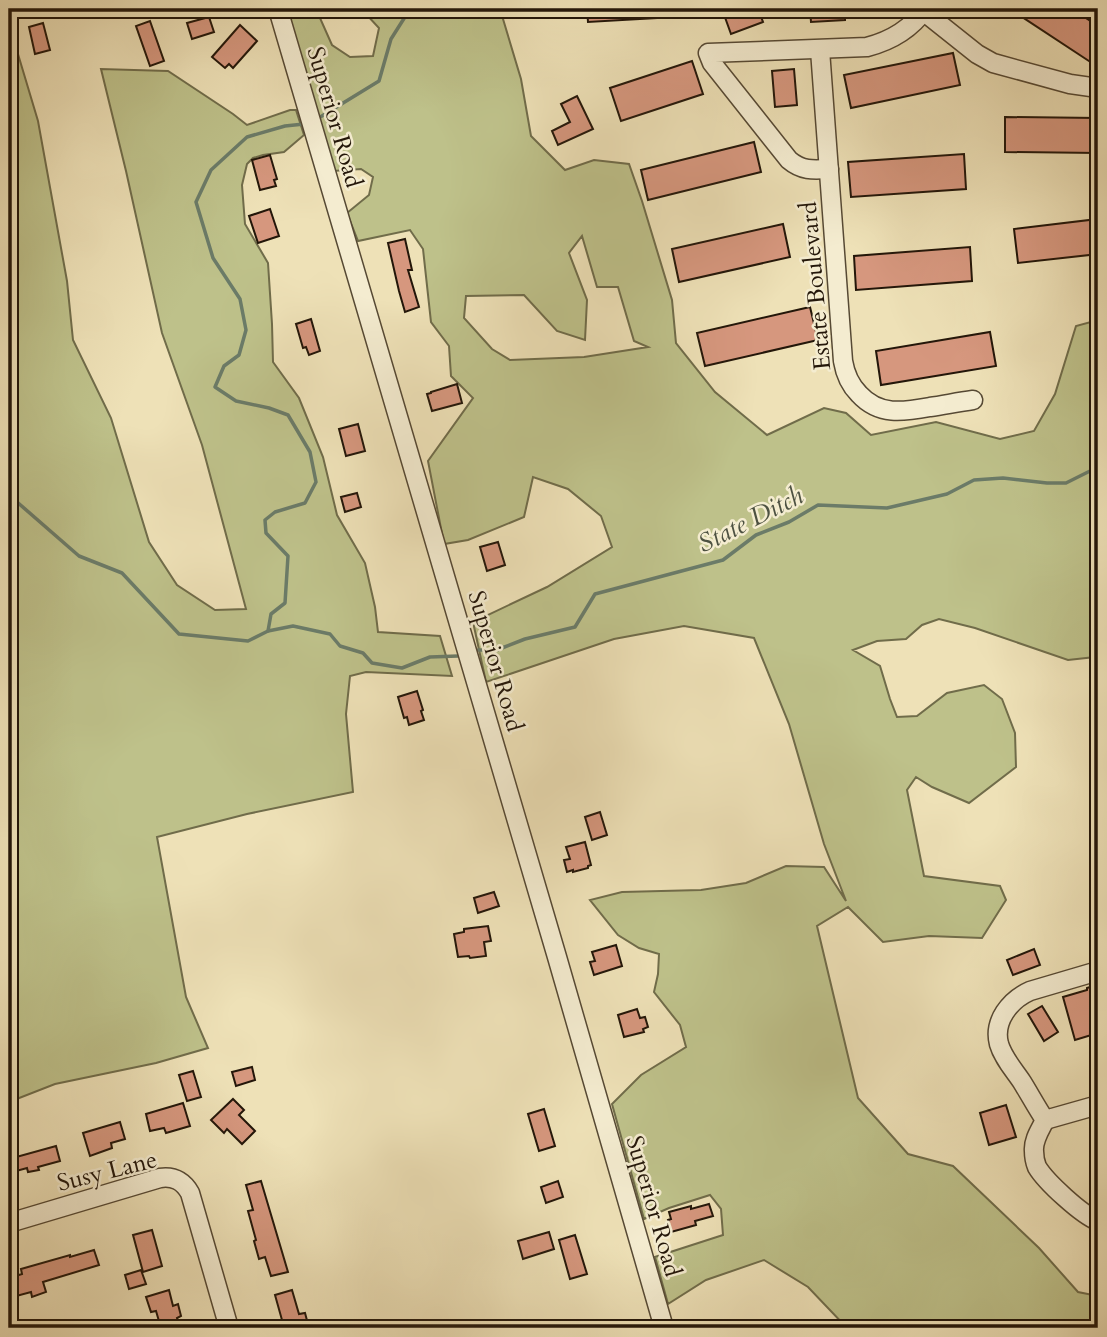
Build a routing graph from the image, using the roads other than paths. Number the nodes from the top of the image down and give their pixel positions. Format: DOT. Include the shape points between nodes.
graph roads {
  1 [pos="278,9"];
  2 [pos="924,10"];
  3 [pos="820,50"];
  4 [pos="1098,88"];
  5 [pos="829,169"];
  6 [pos="973,400"];
  7 [pos="1098,971"];
  8 [pos="1098,1105"];
  9 [pos="1045,1120"];
  10 [pos="1098,1222"];
  11 [pos="9,1223"];
  12 [pos="229,1328"];
  13 [pos="664,1328"];
  1 -- 13 [label="street, Superior Road"];
  2 -- 3 [label="street" via="908,27 883,42"];
  2 -- 4 [label="street" via="993,63"];
  3 -- 5 [label="street, Estate Boulevard"];
  3 -- 5 [label="street" via="708,53 791,162 807,170"];
  5 -- 6 [label="street, Estate Boulevard" via="843,360 851,384 867,402 889,411"];
  7 -- 9 [label="street" via="1030,991 1012,1002 1000,1022 1000,1046"];
  8 -- 9 [label="street"];
  9 -- 10 [label="street" via="1034,1142 1036,1165"];
  11 -- 12 [label="street, Susy Lane" via="160,1178 178,1180 190,1193"];
}
